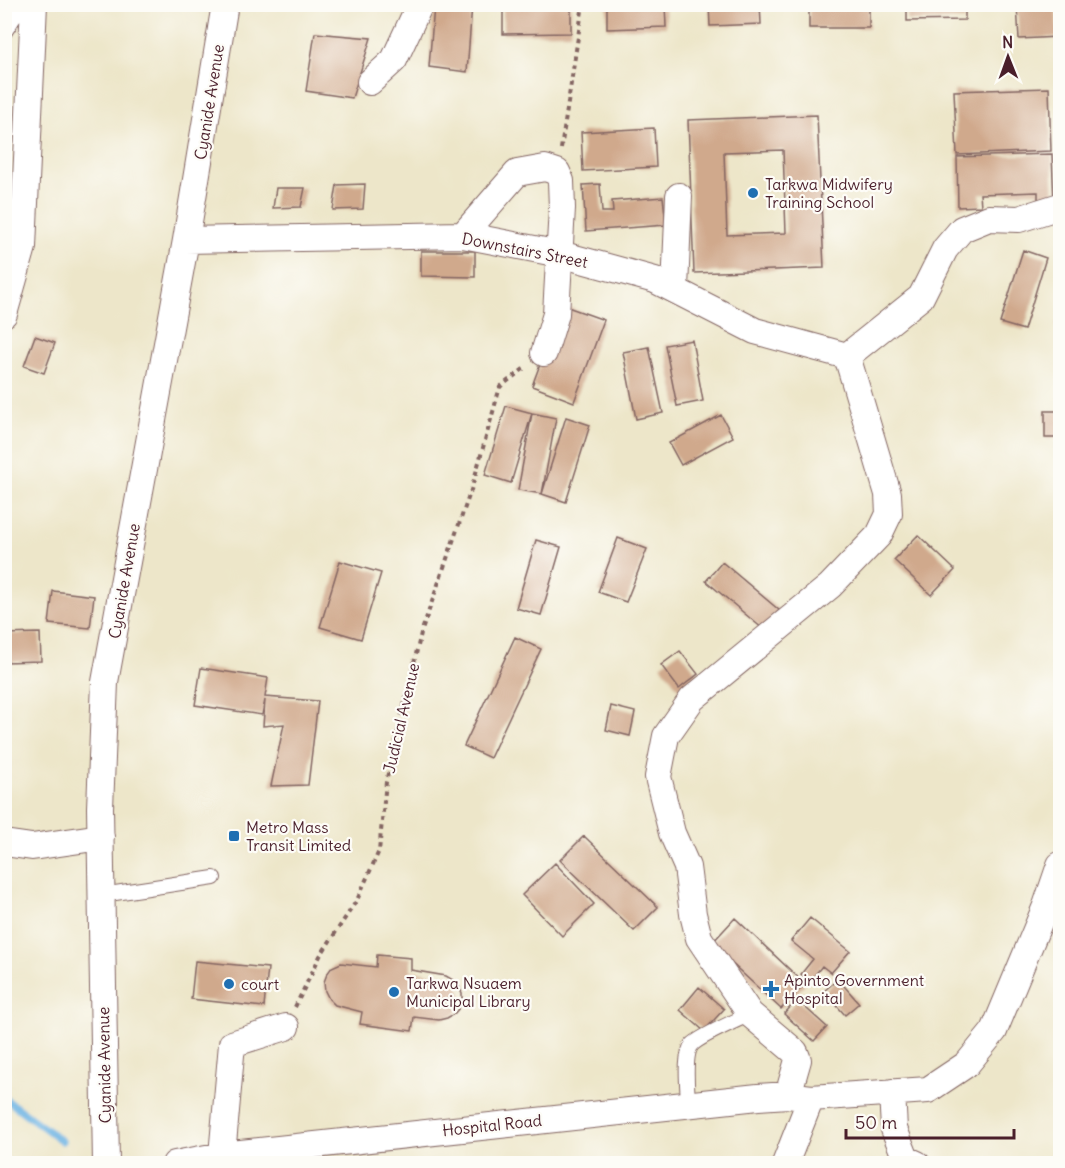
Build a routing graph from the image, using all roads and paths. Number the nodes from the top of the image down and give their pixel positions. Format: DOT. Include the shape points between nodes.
graph roads {
  1 [pos="23,4"];
  2 [pos="34,4"];
  3 [pos="225,4"];
  4 [pos="420,4"];
  5 [pos="583,4"];
  6 [pos="4,33"];
  7 [pos="370,82"];
  8 [pos="557,172"];
  9 [pos="679,196"];
  10 [pos="1060,206"];
  11 [pos="464,235"];
  12 [pos="186,240"];
  13 [pos="560,254"];
  14 [pos="675,289"];
  15 [pos="4,314"];
  16 [pos="544,353"];
  17 [pos="847,356"];
  18 [pos="100,837"];
  19 [pos="4,843"];
  20 [pos="1060,865"];
  21 [pos="214,878"];
  22 [pos="102,895"];
  23 [pos="1053,908"];
  24 [pos="750,1014"];
  25 [pos="286,1027"];
  26 [pos="892,1092"];
  27 [pos="800,1096"];
  28 [pos="688,1104"];
  29 [pos="222,1155"];
  30 [pos="106,1164"];
  31 [pos="175,1164"];
  32 [pos="785,1164"];
  33 [pos="917,1164"];
  1 -- 6 [label="lane"];
  2 -- 15 [label="street" via="23,247"];
  3 -- 12 [label="street, Cyanide Avenue"];
  4 -- 7 [label="street" via="394,60"];
  5 -- 8 [label="path"];
  8 -- 11 [label="street" via="545,168 517,173"];
  8 -- 13 [label="street" via="562,208"];
  9 -- 14 [label="street"];
  10 -- 17 [label="street" via="1019,219 989,218 962,229 945,249 921,297"];
  11 -- 12 [label="street, Downstairs Street"];
  11 -- 13 [label="street, Downstairs Street"];
  12 -- 18 [label="street, Cyanide Avenue" via="105,682"];
  13 -- 14 [label="street, Downstairs Street"];
  13 -- 16 [label="street" via="556,314"];
  14 -- 17 [label="street, Downstairs Street" via="755,331"];
  16 -- 25 [label="path, Judicial Avenue" via="500,387 472,487 421,633 386,782 380,851 357,900 320,956"];
  17 -- 24 [label="street" via="888,494 889,514 879,535 830,586 692,699 666,736 658,777 672,832 687,867 699,938"];
  18 -- 19 [label="street" via="32,847"];
  18 -- 22 [label="street, Cyanide Avenue"];
  20 -- 23 [label="street, Hospital Road"];
  21 -- 22 [label="lane"];
  22 -- 30 [label="street, Cyanide Avenue"];
  23 -- 26 [label="street, Hospital Road" via="994,1032 967,1064 928,1090"];
  24 -- 27 [label="street" via="795,1052"];
  24 -- 28 [label="lane" via="692,1045 686,1062"];
  25 -- 29 [label="street" via="232,1044"];
  26 -- 27 [label="street, Hospital Road"];
  26 -- 33 [label="street" via="894,1129 906,1159"];
  27 -- 28 [label="street, Hospital Road"];
  27 -- 32 [label="street"];
  28 -- 29 [label="street, Hospital Road"];
  29 -- 31 [label="street, Hospital Road"];
}
